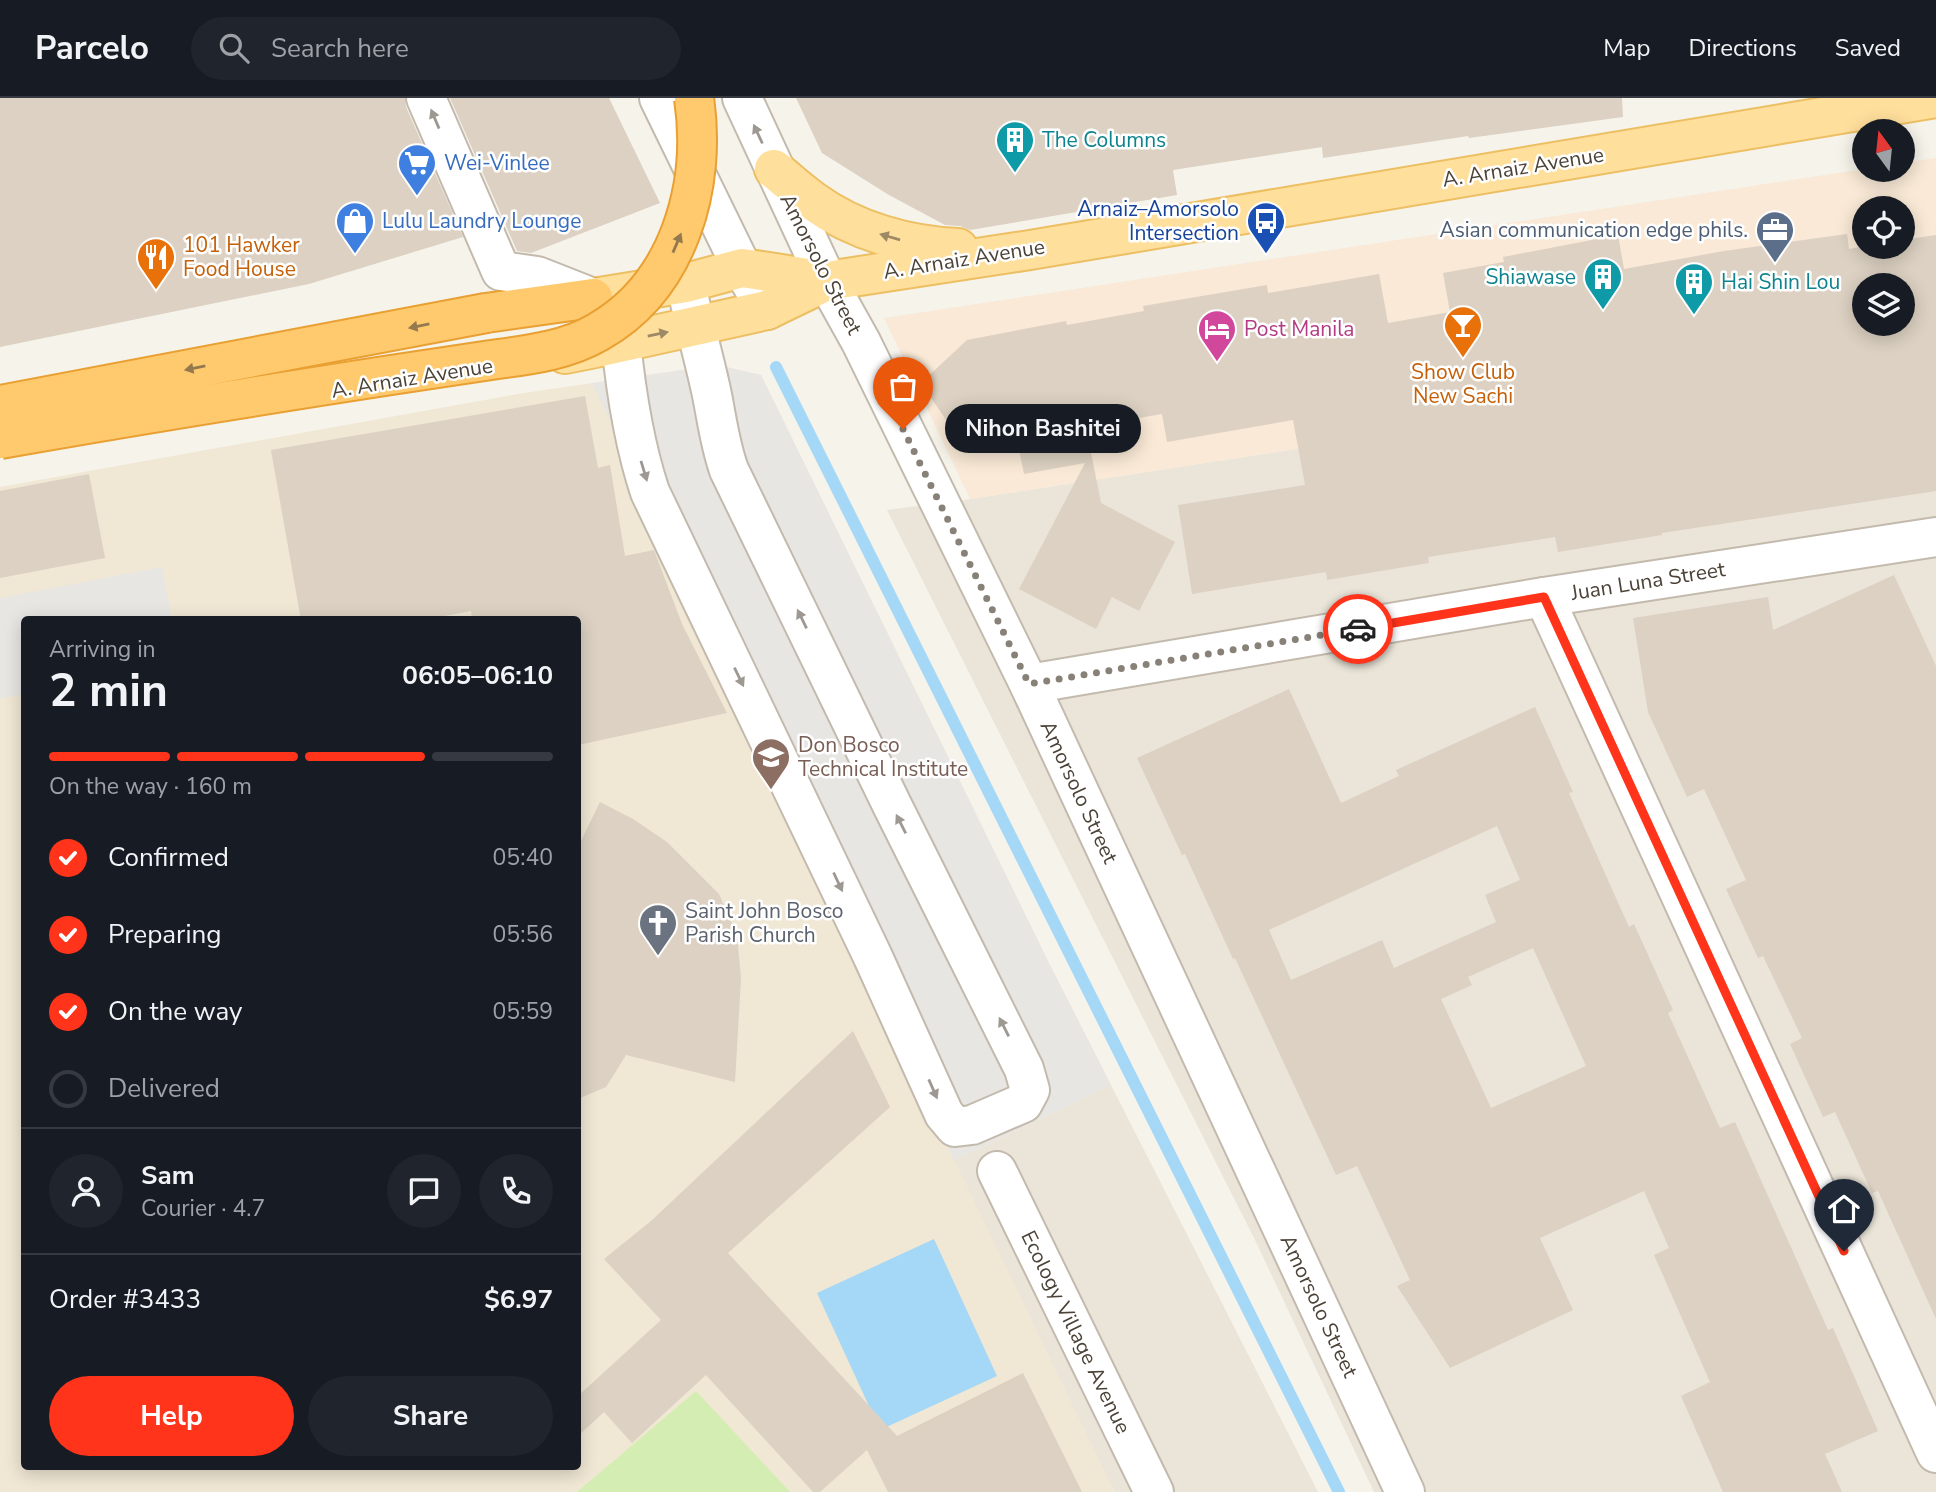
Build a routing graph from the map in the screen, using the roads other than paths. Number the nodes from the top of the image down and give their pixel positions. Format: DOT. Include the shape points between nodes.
graph roads {
  1 [pos="426,98"];
  2 [pos="659,98"];
  3 [pos="694,98"];
  4 [pos="742,98"];
  5 [pos="1936,98"];
  6 [pos="774,169"];
  7 [pos="1030,250"];
  8 [pos="742,268"];
  9 [pos="827,281"];
  10 [pos="686,283"];
  11 [pos="593,298"];
  12 [pos="767,310"];
  13 [pos="694,325"];
  14 [pos="621,342"];
  15 [pos="0,404"];
  16 [pos="70,436"];
  17 [pos="0,439"];
  18 [pos="0,448"];
  19 [pos="1936,537"];
  20 [pos="1544,597"];
  21 [pos="1029,684"];
  22 [pos="997,1171"];
  23 [pos="1936,1452"];
  24 [pos="1154,1492"];
  25 [pos="1405,1492"];
  11 -- 1 [label="street, one-way" via="537,276 501,271"];
  2 -- 8 [label="street"];
  17 -- 3 [label="highway, one-way, bridge" via="511,357 570,345 598,332 644,296 674,250 696,168"];
  6 -- 4 [label="street, Amorsolo Street, one-way"];
  5 -- 7 [label="main road, A. Arnaiz Avenue"];
  7 -- 6 [label="main road, one-way" via="954,248 890,238 814,202"];
  6 -- 9 [label="street, Amorsolo Street"];
  7 -- 9 [label="main road, A. Arnaiz Avenue"];
  8 -- 9 [label="main road"];
  8 -- 10 [label="main road"];
  8 -- 12 [label="street"];
  9 -- 12 [label="main road, A. Arnaiz Avenue"];
  9 -- 21 [label="street, Amorsolo Street"];
  10 -- 11 [label="main road"];
  10 -- 13 [label="street"];
  11 -- 15 [label="highway, one-way, bridge" via="486,313"];
  12 -- 13 [label="main road, A. Arnaiz Avenue"];
  14 -- 13 [label="main road, A. Arnaiz Avenue, one-way"];
  14 -- 13 [label="street, one-way" via="641,466 650,492 868,945 944,1114 955,1127 972,1125 1023,1103 1030,1090 1024,1069 729,470"];
  14 -- 16 [label="main road, A. Arnaiz Avenue"];
  15 -- 16 [label="street" via="23,402 54,411"];
  16 -- 18 [label="main road, A. Arnaiz Avenue"];
  19 -- 20 [label="street, Juan Luna Street"];
  20 -- 21 [label="street, Juan Luna Street"];
  20 -- 23 [label="street"];
  21 -- 25 [label="street, Amorsolo Street"];
  22 -- 24 [label="street, Ecology Village Avenue"];
}
